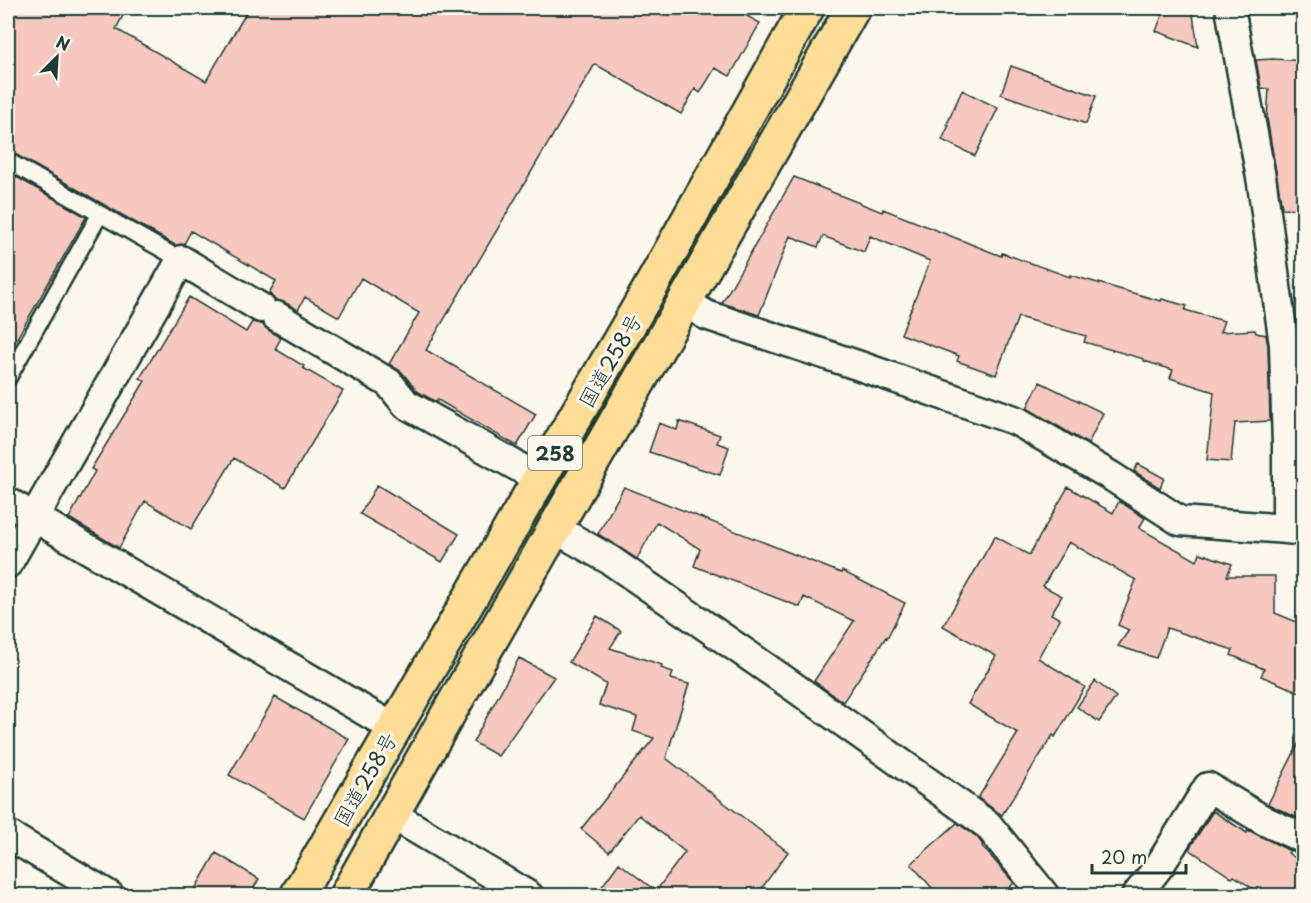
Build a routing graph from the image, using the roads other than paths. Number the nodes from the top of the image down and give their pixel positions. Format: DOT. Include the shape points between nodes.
graph roads {
  1 [pos="807,8"];
  2 [pos="853,8"];
  3 [pos="1230,8"];
  4 [pos="8,161"];
  5 [pos="100,214"];
  6 [pos="181,260"];
  7 [pos="685,302"];
  8 [pos="8,378"];
  9 [pos="540,479"];
  10 [pos="8,502"];
  11 [pos="34,517"];
  12 [pos="554,528"];
  13 [pos="1295,530"];
  14 [pos="8,563"];
  15 [pos="394,728"];
  16 [pos="391,814"];
  17 [pos="8,835"];
  18 [pos="1304,839"];
  19 [pos="110,896"];
  20 [pos="297,896"];
  21 [pos="346,896"];
  22 [pos="529,896"];
  23 [pos="1045,896"];
  24 [pos="1136,896"];
  1 -- 9 [label="highway, 国道258号 / 258"];
  2 -- 7 [label="highway, 国道258号 / 258"];
  3 -- 13 [label="street" via="1262,183 1284,345"];
  4 -- 5 [label="lane"];
  5 -- 6 [label="lane"];
  5 -- 8 [label="lane"];
  6 -- 9 [label="street" via="389,383 406,404"];
  6 -- 11 [label="street"];
  7 -- 12 [label="highway, 国道258号 / 258"];
  7 -- 13 [label="street" via="706,315 1017,421 1180,521"];
  9 -- 15 [label="highway, 国道258号 / 258"];
  10 -- 11 [label="street"];
  11 -- 14 [label="street"];
  11 -- 15 [label="street"];
  12 -- 16 [label="highway, 国道258号 / 258"];
  12 -- 23 [label="street" via="610,560 988,825"];
  15 -- 20 [label="highway, 国道258号 / 258"];
  16 -- 21 [label="highway, 国道258号 / 258"];
  16 -- 22 [label="street"];
  17 -- 19 [label="street"];
  18 -- 24 [label="street" via="1208,787"];
}
